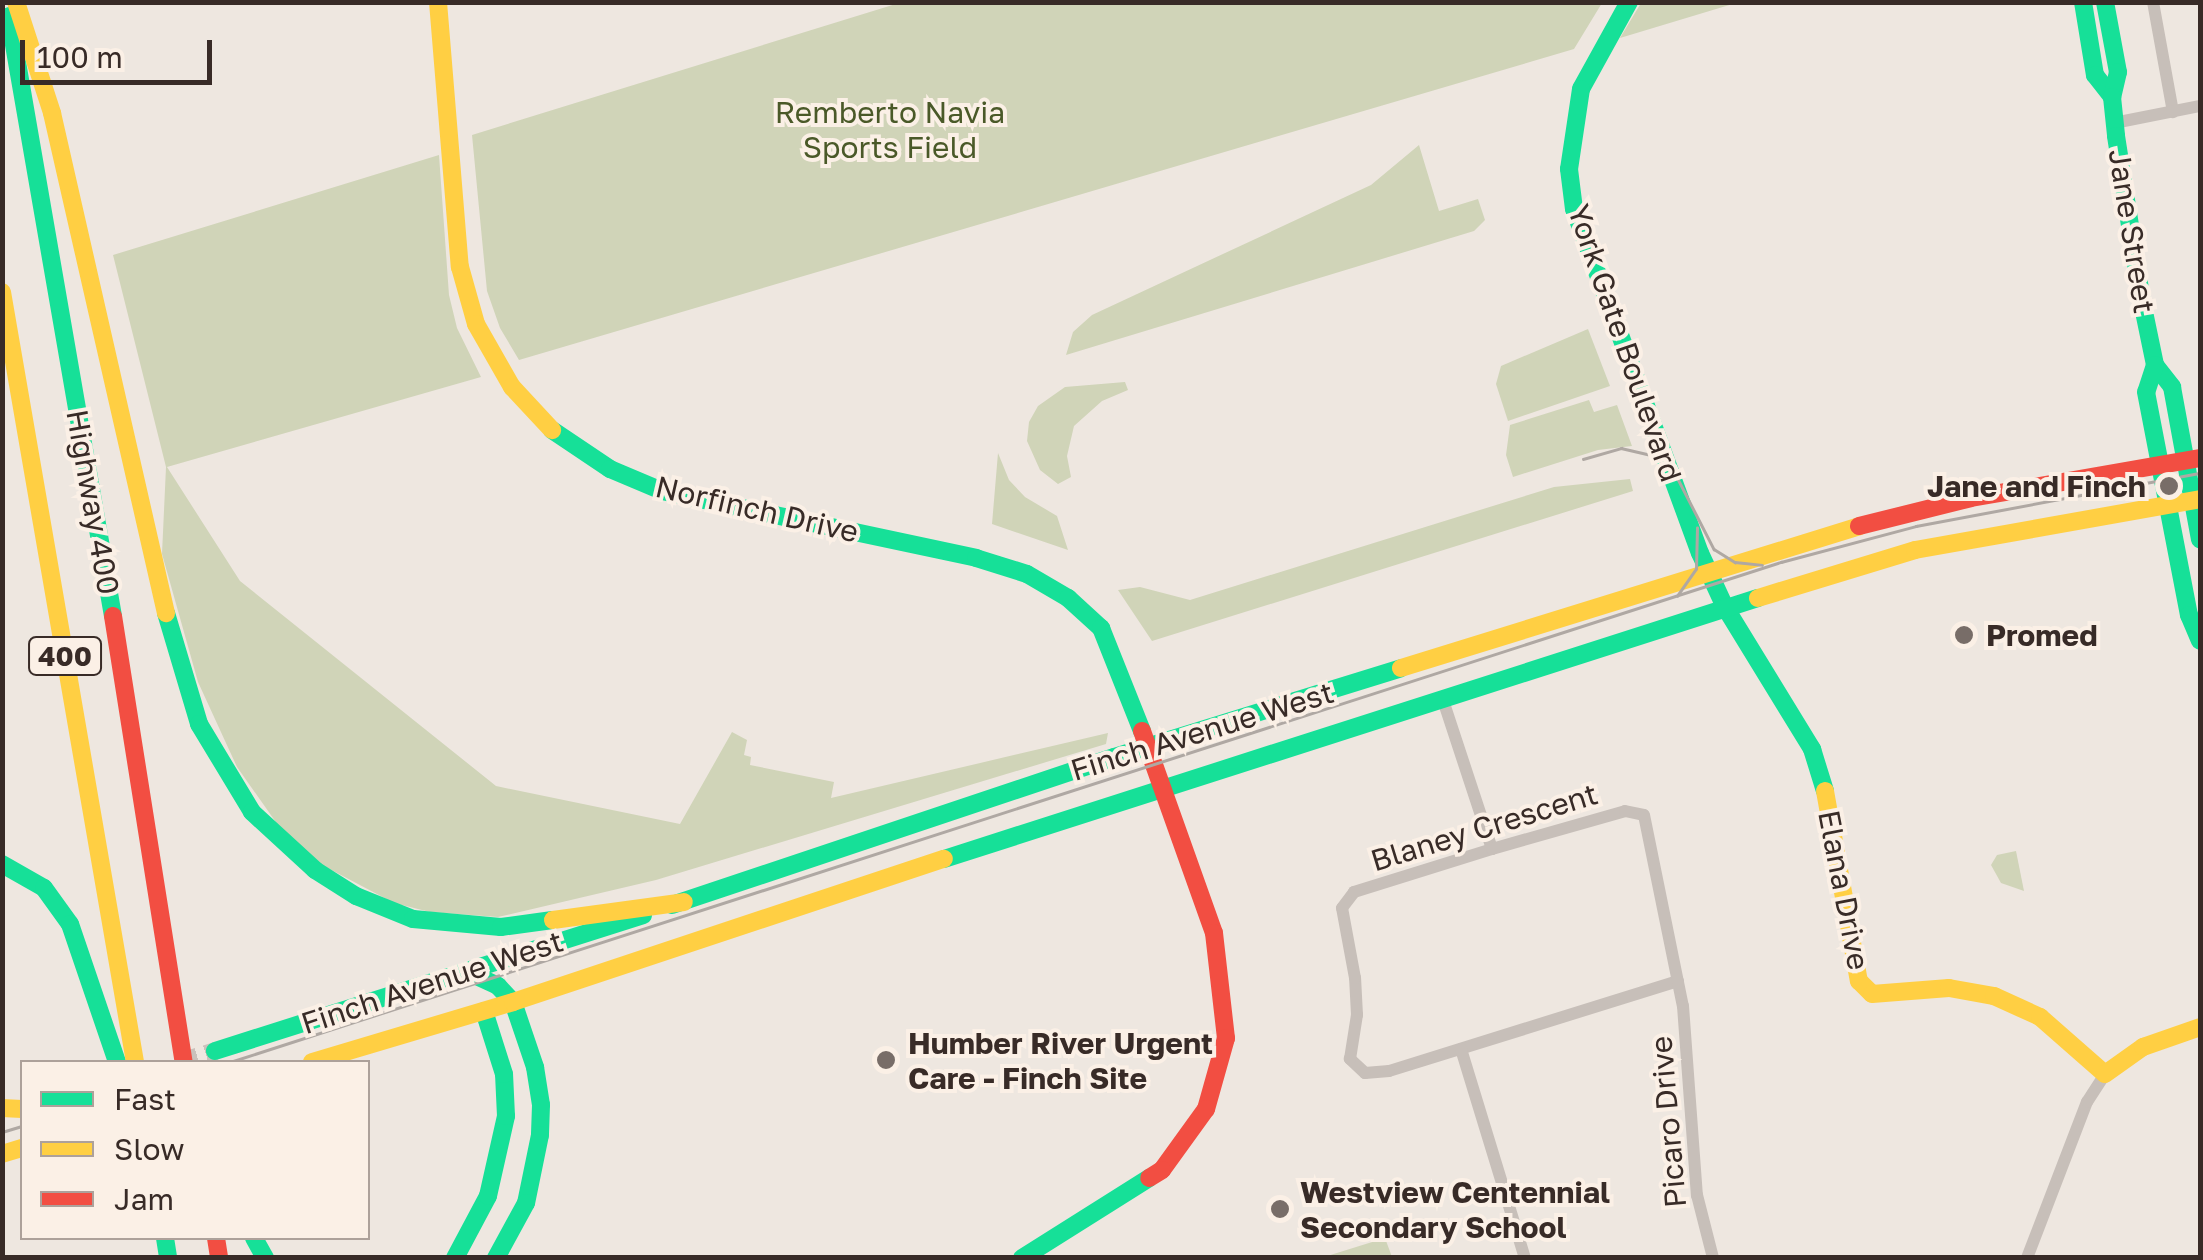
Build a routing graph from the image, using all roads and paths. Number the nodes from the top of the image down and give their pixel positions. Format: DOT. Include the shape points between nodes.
graph roads {
  1 [pos="7,2"];
  2 [pos="16,2"];
  3 [pos="438,2"];
  4 [pos="1629,2"];
  5 [pos="2153,2"];
  6 [pos="2106,5"];
  7 [pos="2084,7"];
  8 [pos="2112,97"];
  9 [pos="2200,106"];
  10 [pos="2173,112"];
  11 [pos="2114,123"];
  12 [pos="2,292"];
  13 [pos="2156,364"];
  14 [pos="2193,459"];
  15 [pos="2160,465"];
  16 [pos="2197,499"];
  17 [pos="2168,504"];
  18 [pos="2200,539"];
  19 [pos="1708,572"];
  20 [pos="1725,607"];
  21 [pos="2200,642"];
  22 [pos="1442,697"];
  23 [pos="1150,747"];
  24 [pos="1163,788"];
  25 [pos="1492,849"];
  26 [pos="2,864"];
  27 [pos="684,902"];
  28 [pos="468,972"];
  29 [pos="1678,982"];
  30 [pos="514,1002"];
  31 [pos="484,1011"];
  32 [pos="174,1014"];
  33 [pos="2200,1027"];
  34 [pos="1461,1049"];
  35 [pos="216,1051"];
  36 [pos="116,1060"];
  37 [pos="135,1060"];
  38 [pos="184,1060"];
  39 [pos="192,1060"];
  40 [pos="319,1060"];
  41 [pos="2105,1074"];
  42 [pos="455,1258"];
  43 [pos="496,1258"];
  44 [pos="1022,1258"];
  45 [pos="1525,1258"];
  46 [pos="1713,1258"];
  47 [pos="2027,1258"];
  1 -- 32 [label="main road, Highway 400 / 400" via="109,589"];
  2 -- 27 [label="main road" via="52,113 173,644 199,724 252,812 315,870 356,896 414,919 501,927"];
  3 -- 23 [label="main road, Norfinch Drive" via="460,268 476,324 534,413 610,469 662,492 1028,574 1100,628"];
  4 -- 19 [label="main road, York Gate Boulevard" via="1581,89 1569,169 1574,209"];
  5 -- 10 [label="street"];
  6 -- 7 [label="main road"];
  6 -- 8 [label="main road, Jane Street" via="2118,72"];
  7 -- 8 [label="main road, Jane Street" via="2096,75"];
  8 -- 11 [label="main road, Jane Street"];
  9 -- 10 [label="street"];
  10 -- 11 [label="street"];
  11 -- 13 [label="main road, Jane Street"];
  12 -- 37 [label="main road, Highway 400 / 400"];
  13 -- 14 [label="main road, Jane Street" via="2172,386"];
  13 -- 15 [label="main road, Jane Street" via="2146,392"];
  14 -- 15 [label="main road, Finch Avenue West"];
  14 -- 16 [label="main road, Jane Street"];
  15 -- 17 [label="main road, Jane Street"];
  15 -- 19 [label="main road, Finch Avenue West" via="1925,508"];
  16 -- 17 [label="main road, Finch Avenue West"];
  16 -- 18 [label="main road, Jane Street"];
  17 -- 20 [label="main road, Finch Avenue West" via="1915,550"];
  17 -- 21 [label="main road, Jane Street"];
  19 -- 20 [label="main road, York Gate Boulevard"];
  19 -- 23 [label="main road, Finch Avenue West"];
  20 -- 22 [label="main road, Finch Avenue West"];
  20 -- 41 [label="main road, Elana Drive" via="1812,749 1864,987 1884,996 1949,988 1994,996 2040,1017"];
  22 -- 24 [label="main road, Finch Avenue West"];
  22 -- 25 [label="street"];
  23 -- 24 [label="main road, Norfinch Drive"];
  23 -- 27 [label="main road, Finch Avenue West"];
  24 -- 30 [label="main road, Finch Avenue West"];
  24 -- 44 [label="main road, Norfinch Drive" via="1214,933 1226,1038 1206,1108 1162,1170"];
  25 -- 29 [label="street, Blaney Crescent" via="1625,811 1644,815"];
  25 -- 34 [label="street, Blaney Crescent" via="1354,892 1342,908 1355,978 1355,1068 1377,1074"];
  26 -- 36 [label="main road" via="30,877 58,904"];
  27 -- 28 [label="main road, Finch Avenue West"];
  28 -- 30 [label="main road"];
  28 -- 35 [label="main road, Finch Avenue West"];
  29 -- 34 [label="street, Blaney Crescent"];
  29 -- 46 [label="street, Picaro Drive" via="1697,1196"];
  30 -- 31 [label="main road, Finch Avenue West"];
  30 -- 43 [label="main road" via="535,1067 540,1134 526,1203"];
  31 -- 40 [label="main road, Finch Avenue West"];
  31 -- 42 [label="main road" via="504,1074 506,1116 488,1196"];
  32 -- 38 [label="main road, Highway 400 / 400"];
  32 -- 39 [label="main road"];
  33 -- 41 [label="main road" via="2142,1048"];
  34 -- 45 [label="street"];
  41 -- 47 [label="street"];
}
